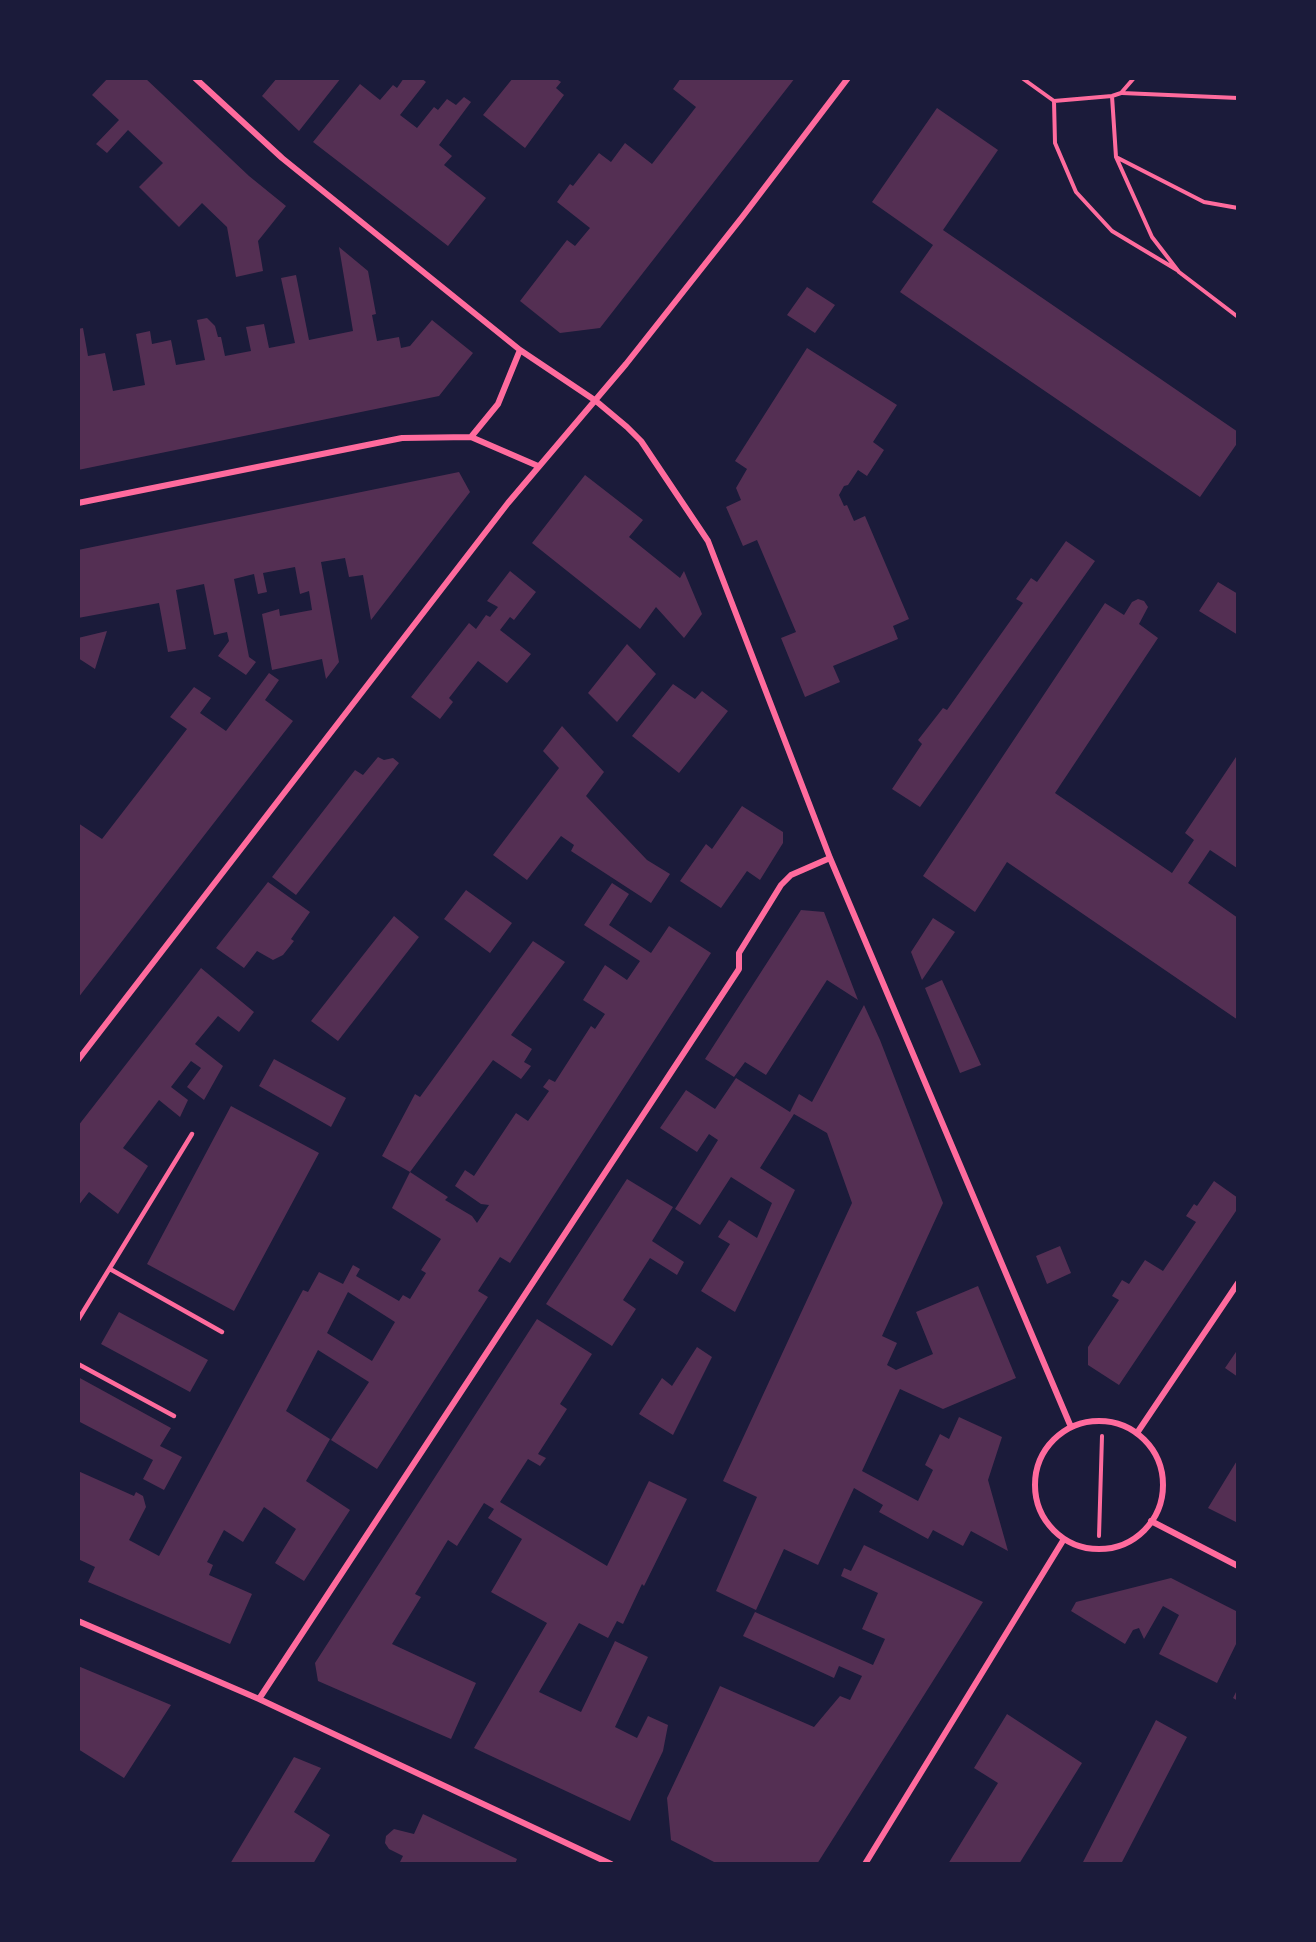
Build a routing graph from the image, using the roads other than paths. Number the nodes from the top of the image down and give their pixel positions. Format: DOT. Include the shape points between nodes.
graph roads {
  1 [pos="195,78"];
  2 [pos="848,78"];
  3 [pos="520,350"];
  4 [pos="596,401"];
  5 [pos="471,437"];
  6 [pos="538,466"];
  7 [pos="78,503"];
  8 [pos="830,858"];
  9 [pos="78,1060"];
  10 [pos="192,1134"];
  11 [pos="110,1269"];
  12 [pos="1238,1283"];
  13 [pos="78,1320"];
  14 [pos="222,1332"];
  15 [pos="78,1364"];
  16 [pos="174,1416"];
  17 [pos="1071,1427"];
  18 [pos="1137,1433"];
  19 [pos="1151,1521"];
  20 [pos="1064,1539"];
  21 [pos="1238,1566"];
  22 [pos="78,1621"];
  23 [pos="260,1699"];
  24 [pos="611,1864"];
  25 [pos="865,1864"];
  1 -- 3 [label="street" via="282,158"];
  2 -- 4 [label="street"];
  3 -- 4 [label="street"];
  3 -- 5 [label="street" via="498,404"];
  4 -- 6 [label="street"];
  4 -- 8 [label="street" via="641,441 708,541"];
  5 -- 6 [label="street"];
  5 -- 7 [label="street" via="402,438"];
  6 -- 9 [label="street"];
  8 -- 17 [label="street"];
  8 -- 23 [label="street" via="791,875 781,885 739,953 739,969"];
  10 -- 11 [label="lane"];
  11 -- 13 [label="lane"];
  11 -- 14 [label="lane"];
  12 -- 18 [label="street"];
  15 -- 16 [label="lane"];
  17 -- 18 [label="street" via="1102,1421"];
  17 -- 20 [label="street" via="1043,1453 1036,1471 1039,1509"];
  18 -- 19 [label="street" via="1160,1464 1160,1504"];
  19 -- 20 [label="street" via="1121,1545 1100,1549"];
  19 -- 21 [label="street"];
  20 -- 25 [label="street"];
  22 -- 23 [label="street"];
  23 -- 24 [label="street"];
}
